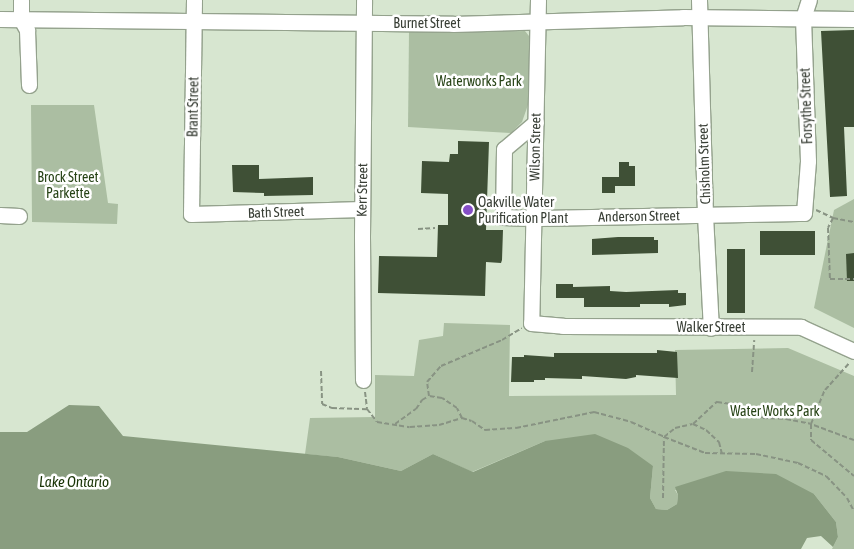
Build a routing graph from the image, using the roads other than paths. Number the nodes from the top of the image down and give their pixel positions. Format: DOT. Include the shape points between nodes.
graph roads {
  1 [pos="21,0"];
  2 [pos="194,0"];
  3 [pos="364,0"];
  4 [pos="538,0"];
  5 [pos="700,0"];
  6 [pos="809,0"];
  7 [pos="699,17"];
  8 [pos="803,18"];
  9 [pos="0,19"];
  10 [pos="21,19"];
  11 [pos="854,19"];
  12 [pos="194,21"];
  13 [pos="538,22"];
  14 [pos="364,23"];
  15 [pos="29,85"];
  16 [pos="536,122"];
  17 [pos="805,208"];
  18 [pos="362,209"];
  19 [pos="191,214"];
  20 [pos="0,215"];
  21 [pos="705,215"];
  22 [pos="19,216"];
  23 [pos="534,218"];
  24 [pos="563,326"];
  25 [pos="711,328"];
  26 [pos="854,351"];
  27 [pos="363,380"];
  1 -- 10 [label="street"];
  2 -- 12 [label="street, Brant Street"];
  3 -- 14 [label="street, Kerr Street"];
  4 -- 13 [label="street, Wilson Street"];
  5 -- 7 [label="street, Chisholm Street"];
  6 -- 8 [label="street, Forsythe Street"];
  7 -- 8 [label="street, Burnet Street"];
  7 -- 13 [label="street, Burnet Street"];
  7 -- 21 [label="street, Chisholm Street"];
  8 -- 11 [label="street, Burnet Street"];
  8 -- 17 [label="street, Forsythe Street" via="808,161"];
  9 -- 10 [label="street, Burnet Street"];
  10 -- 12 [label="street, Burnet Street"];
  10 -- 15 [label="street" via="27,30"];
  12 -- 14 [label="street, Burnet Street"];
  12 -- 19 [label="street, Brant Street"];
  13 -- 14 [label="street, Burnet Street"];
  13 -- 16 [label="street, Wilson Street"];
  14 -- 18 [label="street, Kerr Street"];
  16 -- 23 [label="street, Wilson Street"];
  16 -- 23 [label="street, Anderson Street" via="504,149 503,217"];
  17 -- 21 [label="street, Anderson Street"];
  18 -- 19 [label="street, Bath Street"];
  18 -- 27 [label="street, Kerr Street"];
  20 -- 22 [label="street"];
  21 -- 23 [label="street, Anderson Street"];
  21 -- 25 [label="street, Chisholm Street"];
  23 -- 24 [label="street, Wilson Street" via="532,323"];
  24 -- 25 [label="street, Walker Street"];
  25 -- 26 [label="street, Walker Street" via="802,327"];
}
